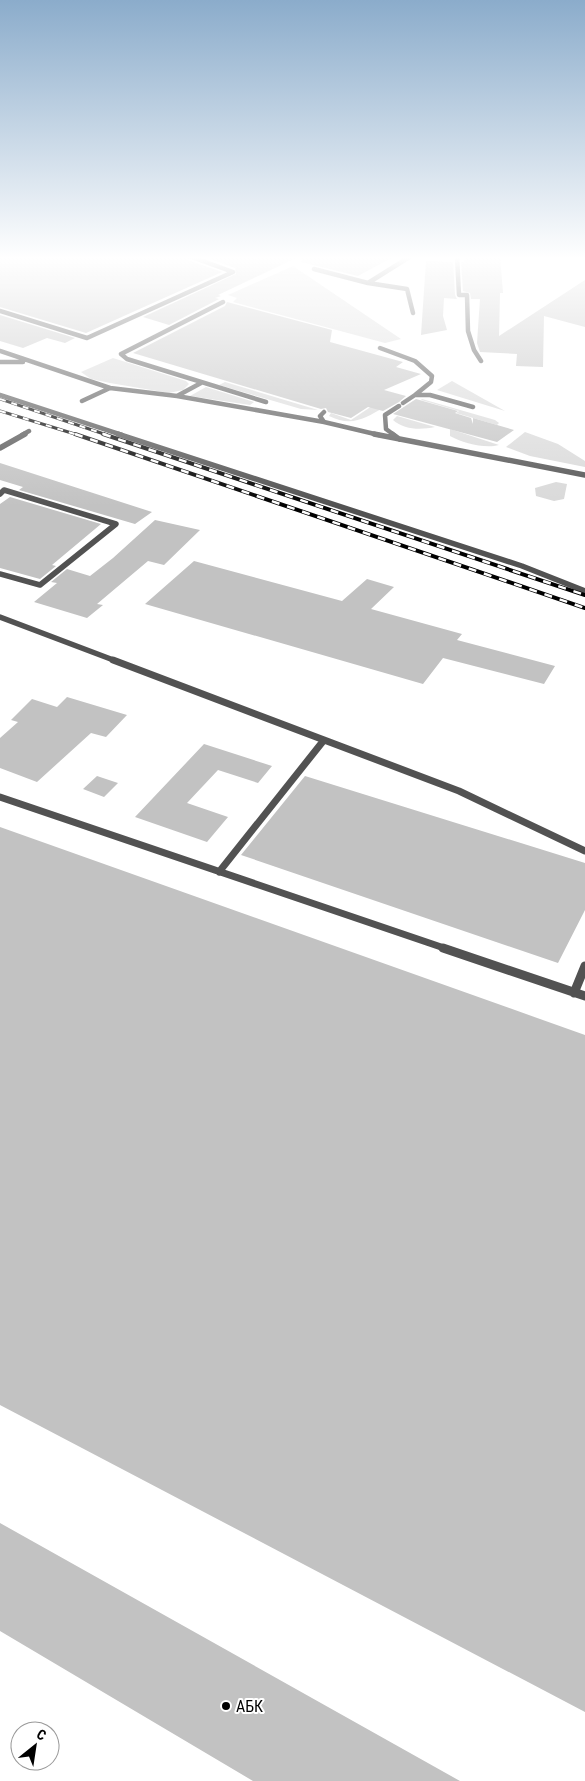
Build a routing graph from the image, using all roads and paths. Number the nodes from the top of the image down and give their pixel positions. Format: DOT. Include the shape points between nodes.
graph roads {
  1 [pos="150,339"];
  2 [pos="470,339"];
  3 [pos="380,348"];
  4 [pos="0,351"];
  5 [pos="481,361"];
  6 [pos="0,362"];
  7 [pos="28,362"];
  8 [pos="201,383"];
  9 [pos="110,388"];
  10 [pos="0,394"];
  11 [pos="416,395"];
  12 [pos="177,396"];
  13 [pos="82,401"];
  14 [pos="266,402"];
  15 [pos="473,407"];
  16 [pos="324,412"];
  17 [pos="324,422"];
  18 [pos="29,431"];
  19 [pos="401,440"];
  20 [pos="0,448"];
  21 [pos="585,475"];
  22 [pos="0,494"];
  23 [pos="0,574"];
  24 [pos="585,591"];
  25 [pos="0,617"];
  26 [pos="324,740"];
  27 [pos="0,797"];
  28 [pos="585,851"];
  29 [pos="219,872"];
  30 [pos="585,966"];
  31 [pos="574,993"];
  32 [pos="585,996"];
  1 -- 8 [label="lane" via="121,354 127,359"];
  2 -- 5 [label="lane"];
  3 -- 11 [label="lane" via="399,353 427,368 432,376 431,382"];
  4 -- 7 [label="lane"];
  6 -- 7 [label="lane"];
  7 -- 9 [label="lane"];
  8 -- 12 [label="lane"];
  8 -- 14 [label="lane"];
  9 -- 12 [label="lane"];
  9 -- 13 [label="lane"];
  10 -- 24 [label="lane" via="522,566"];
  11 -- 15 [label="lane" via="430,395"];
  11 -- 19 [label="lane" via="385,415 386,429"];
  12 -- 17 [label="lane"];
  16 -- 17 [label="lane" via="320,416"];
  17 -- 19 [label="lane"];
  18 -- 20 [label="lane"];
  19 -- 21 [label="lane"];
  22 -- 23 [label="lane" via="4,490 116,524 40,585"];
  25 -- 26 [label="lane"];
  26 -- 28 [label="lane" via="459,791"];
  26 -- 29 [label="lane"];
  27 -- 29 [label="lane"];
  29 -- 31 [label="lane"];
  30 -- 31 [label="lane"];
  31 -- 32 [label="lane"];
}
